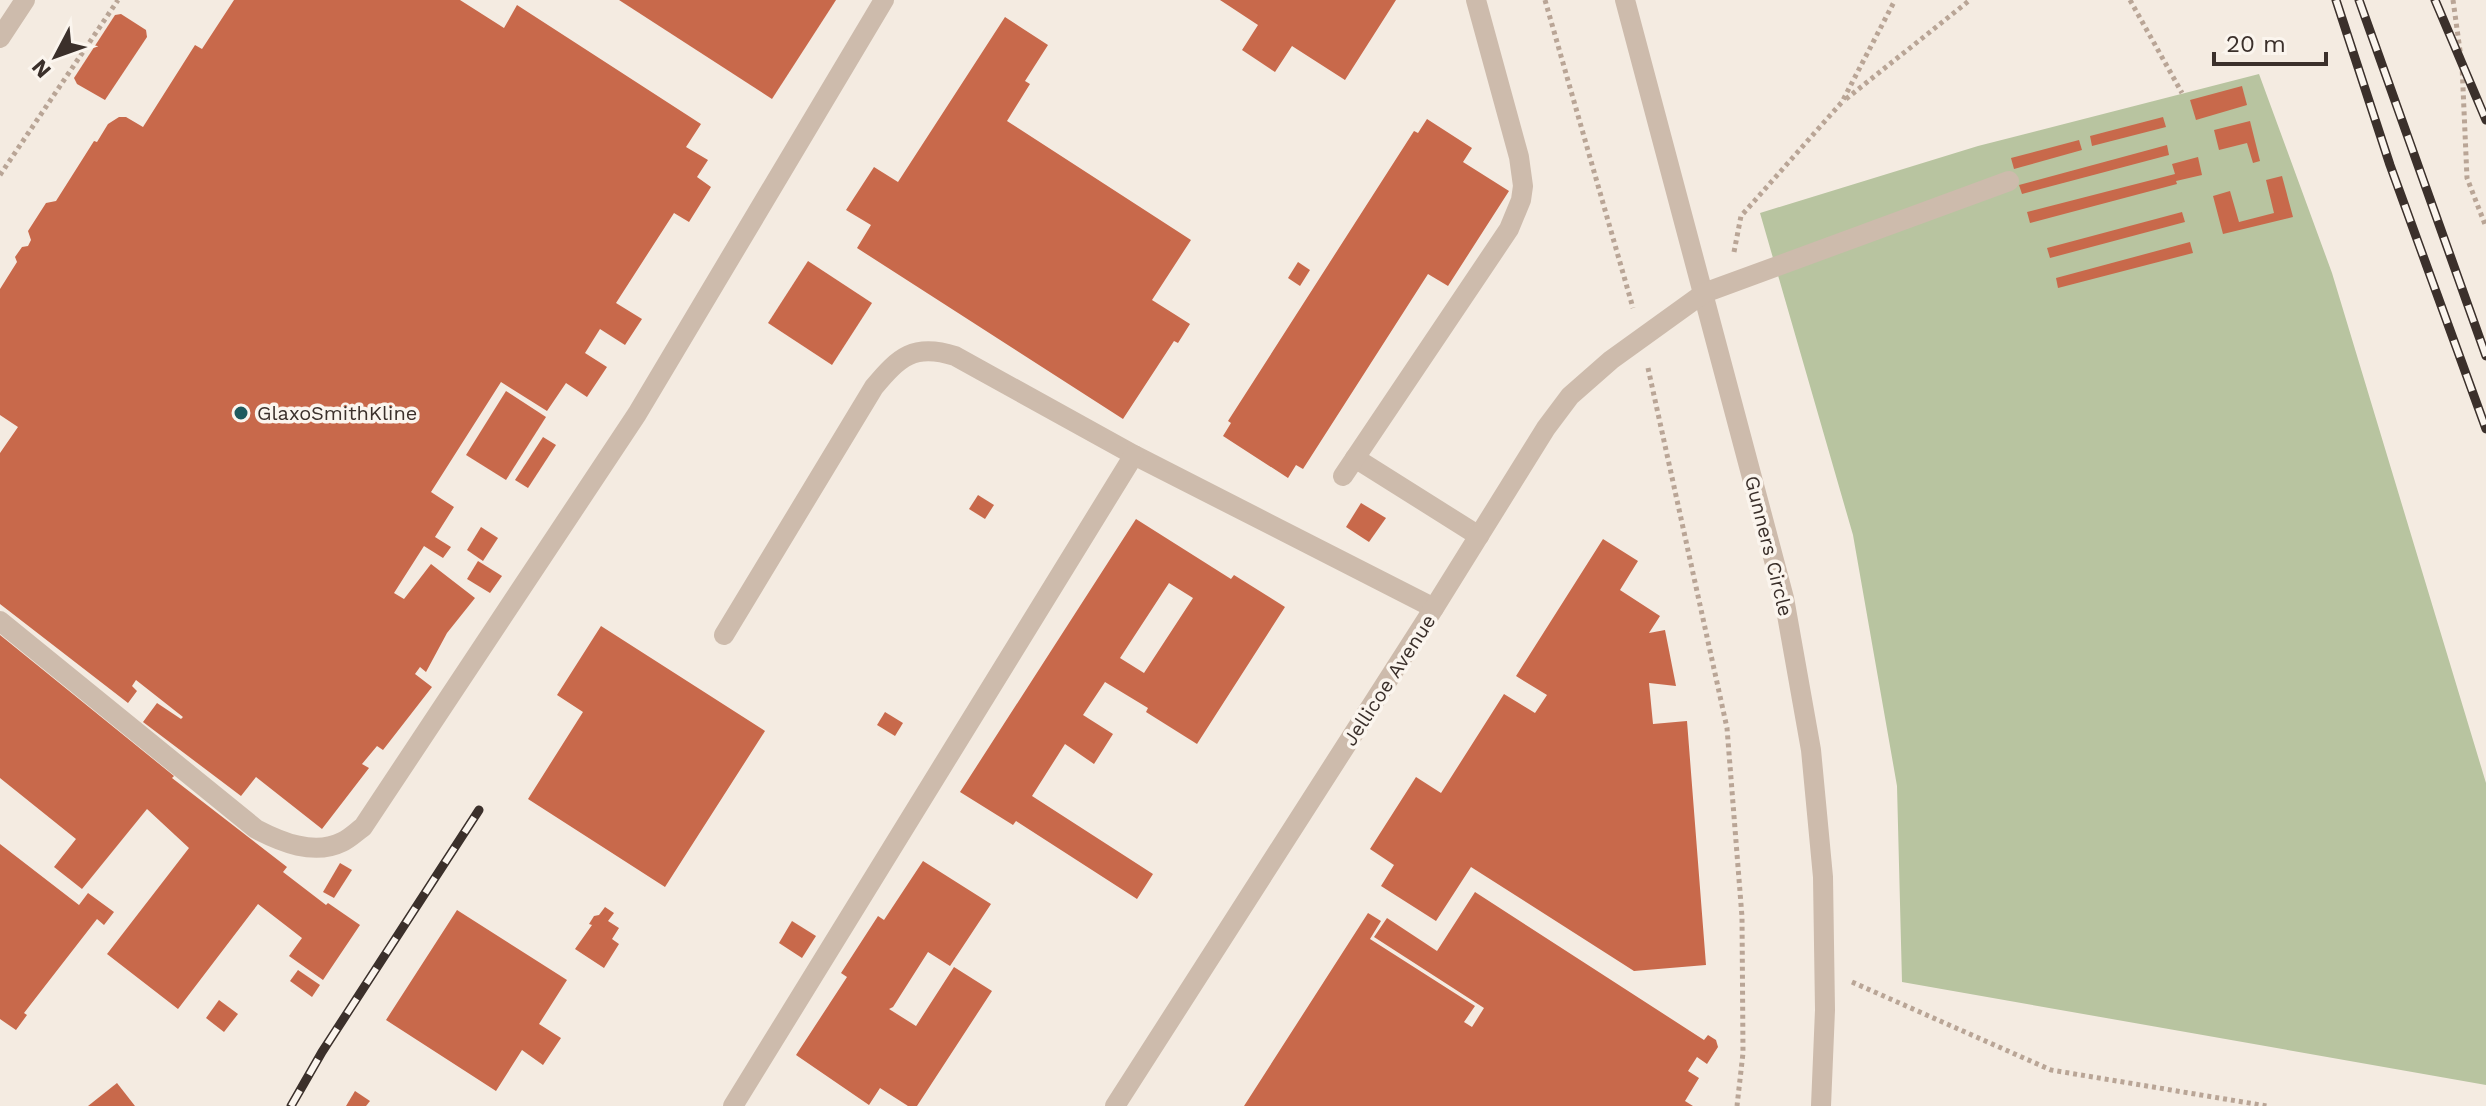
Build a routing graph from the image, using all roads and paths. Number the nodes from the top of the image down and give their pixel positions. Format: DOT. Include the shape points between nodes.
graph roads {
  1 [pos="25,0"];
  2 [pos="118,0"];
  3 [pos="884,0"];
  4 [pos="1476,0"];
  5 [pos="1545,0"];
  6 [pos="1625,0"];
  7 [pos="1895,0"];
  8 [pos="1970,0"];
  9 [pos="2130,0"];
  10 [pos="2453,0"];
  11 [pos="0,38"];
  12 [pos="2182,93"];
  13 [pos="1842,102"];
  14 [pos="0,175"];
  15 [pos="2009,181"];
  16 [pos="2486,227"];
  17 [pos="1728,284"];
  18 [pos="1704,293"];
  19 [pos="1642,337"];
  20 [pos="1134,455"];
  21 [pos="1355,458"];
  22 [pos="1343,476"];
  23 [pos="1479,536"];
  24 [pos="1434,608"];
  25 [pos="0,621"];
  26 [pos="724,635"];
  27 [pos="1825,970"];
  28 [pos="733,1106"];
  29 [pos="1115,1106"];
  30 [pos="1737,1106"];
  31 [pos="1821,1106"];
  32 [pos="2267,1106"];
  1 -- 11 [label="street"];
  2 -- 14 [label="path"];
  3 -- 25 [label="street" via="637,414 363,827 341,843 282,843 256,829"];
  4 -- 21 [label="street" via="1519,157 1521,200 1509,229"];
  5 -- 19 [label="path"];
  6 -- 18 [label="street, Gunners Circle"];
  7 -- 13 [label="path"];
  8 -- 13 [label="path"];
  9 -- 12 [label="path"];
  10 -- 16 [label="path" via="2467,178"];
  13 -- 17 [label="path" via="1741,216"];
  15 -- 17 [label="street, Jellicoe Avenue"];
  17 -- 18 [label="street, Jellicoe Avenue"];
  18 -- 19 [label="street, Jellicoe Avenue"];
  18 -- 27 [label="street, Gunners Circle" via="1784,598 1823,877"];
  19 -- 23 [label="street, Jellicoe Avenue" via="1570,396"];
  19 -- 30 [label="path" via="1727,728 1742,917 1743,1053"];
  20 -- 24 [label="street"];
  20 -- 26 [label="street" via="955,356 925,349 911,353 874,387"];
  20 -- 28 [label="street"];
  21 -- 22 [label="street"];
  21 -- 23 [label="street"];
  23 -- 24 [label="street, Jellicoe Avenue"];
  24 -- 29 [label="street, Jellicoe Avenue"];
  27 -- 31 [label="street, Gunners Circle"];
  27 -- 32 [label="path" via="2051,1070"];
}
